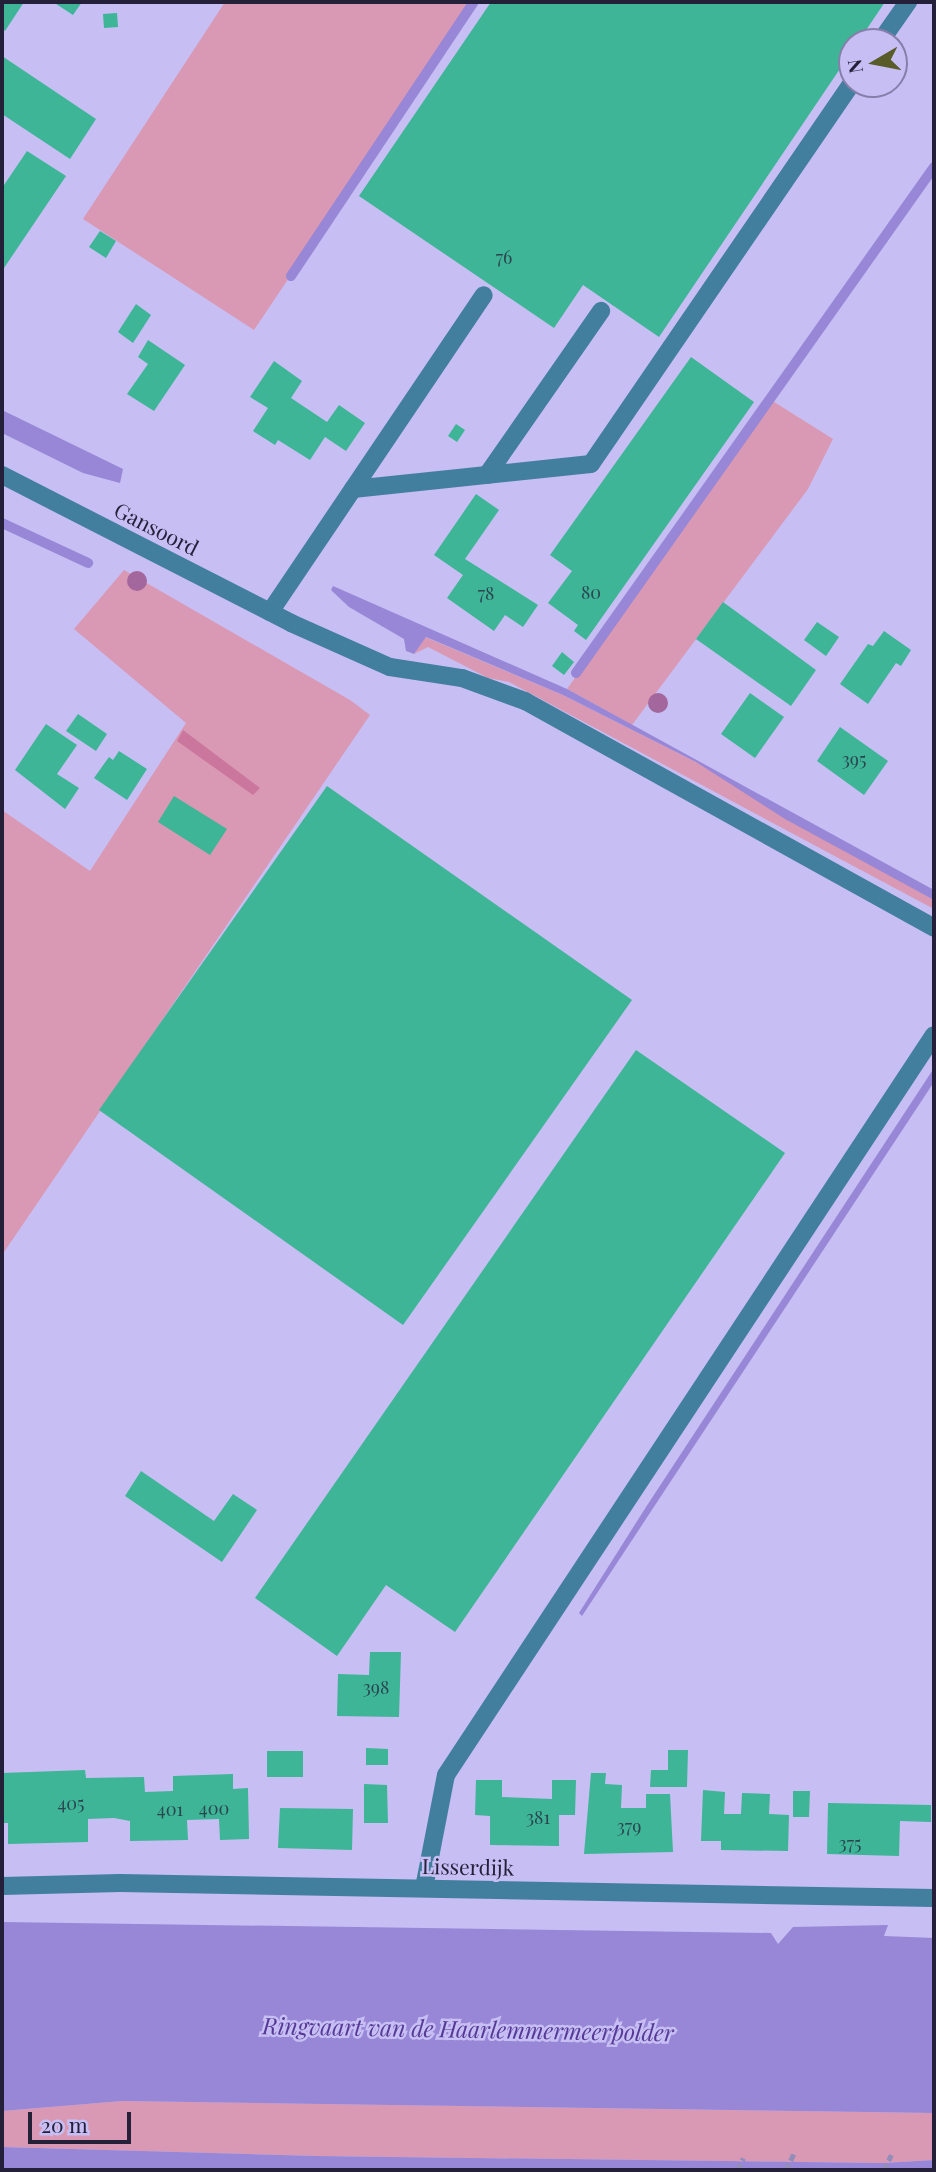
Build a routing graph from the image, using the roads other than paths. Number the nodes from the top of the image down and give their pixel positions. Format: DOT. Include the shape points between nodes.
graph roads {
  1 [pos="908,2"];
  2 [pos="890,28"];
  3 [pos="842,98"];
  4 [pos="484,295"];
  5 [pos="601,311"];
  6 [pos="2,474"];
  7 [pos="487,475"];
  8 [pos="353,489"];
  9 [pos="270,612"];
  10 [pos="934,928"];
  11 [pos="934,1035"];
  12 [pos="2,1886"];
  13 [pos="424,1888"];
  14 [pos="934,1898"];
  1 -- 2 [label="street"];
  3 -- 7 [label="street" via="591,464"];
  4 -- 8 [label="street"];
  5 -- 7 [label="street"];
  6 -- 9 [label="street, Gansoord"];
  7 -- 8 [label="street"];
  8 -- 9 [label="street"];
  9 -- 10 [label="street, Gansoord" via="390,667 462,678 525,701"];
  11 -- 13 [label="street" via="446,1775"];
  12 -- 13 [label="street, Lisserdijk"];
  13 -- 14 [label="street, Lisserdijk"];
}
